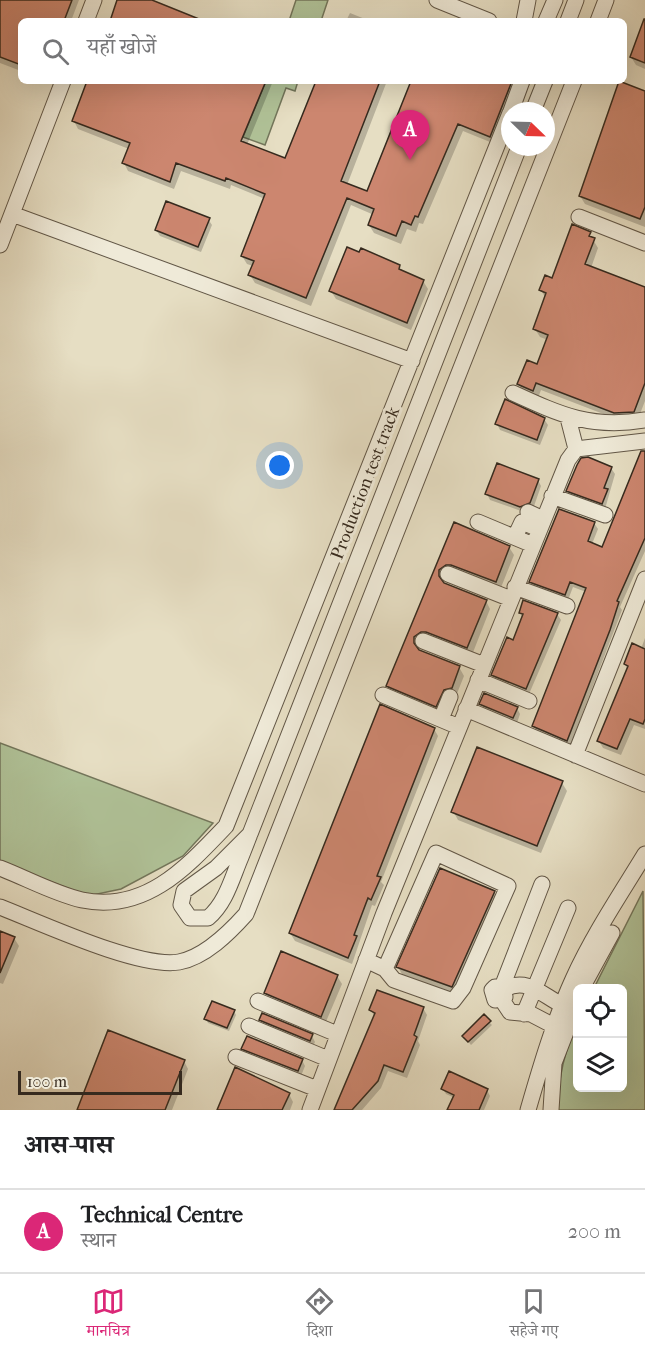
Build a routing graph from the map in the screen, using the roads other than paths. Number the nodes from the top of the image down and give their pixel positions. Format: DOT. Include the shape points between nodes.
graph roads {
  1 [pos="94,0"];
  2 [pos="437,0"];
  3 [pos="528,0"];
  4 [pos="555,0"];
  5 [pos="576,0"];
  6 [pos="606,0"];
  7 [pos="87,18"];
  8 [pos="482,18"];
  9 [pos="525,18"];
  10 [pos="547,18"];
  11 [pos="569,18"];
  12 [pos="599,18"];
  13 [pos="62,84"];
  14 [pos="521,84"];
  15 [pos="544,84"];
  16 [pos="573,84"];
  17 [pos="514,102"];
  18 [pos="537,102"];
  19 [pos="501,135"];
  20 [pos="515,156"];
  21 [pos="12,214"];
  22 [pos="579,217"];
  23 [pos="645,243"];
  24 [pos="0,245"];
  25 [pos="412,361"];
  26 [pos="513,393"];
  27 [pos="568,418"];
  28 [pos="645,420"];
  29 [pos="645,441"];
  30 [pos="576,449"];
  31 [pos="552,496"];
  32 [pos="604,515"];
  33 [pos="478,522"];
  34 [pos="541,524"];
  35 [pos="515,537"];
  36 [pos="533,544"];
  37 [pos="448,574"];
  38 [pos="645,579"];
  39 [pos="513,593"];
  40 [pos="567,606"];
  41 [pos="423,640"];
  42 [pos="484,665"];
  43 [pos="478,681"];
  44 [pos="383,695"];
  45 [pos="450,697"];
  46 [pos="529,701"];
  47 [pos="466,709"];
  48 [pos="441,719"];
  49 [pos="459,727"];
  50 [pos="575,755"];
  51 [pos="645,784"];
  52 [pos="250,834"];
  53 [pos="645,854"];
  54 [pos="0,868"];
  55 [pos="542,884"];
  56 [pos="0,907"];
  57 [pos="568,908"];
  58 [pos="612,933"];
  59 [pos="366,960"];
  60 [pos="385,969"];
  61 [pos="584,984"];
  62 [pos="464,988"];
  63 [pos="535,990"];
  64 [pos="500,992"];
  65 [pos="258,1001"];
  66 [pos="562,1005"];
  67 [pos="524,1014"];
  68 [pos="573,1014"];
  69 [pos="249,1026"];
  70 [pos="554,1026"];
  71 [pos="338,1034"];
  72 [pos="236,1057"];
  73 [pos="328,1059"];
  74 [pos="317,1089"];
  75 [pos="310,1110"];
  76 [pos="528,1110"];
  77 [pos="551,1110"];
  1 -- 7 [label="street"];
  2 -- 8 [label="street"];
  3 -- 9 [label="street"];
  4 -- 10 [label="street"];
  5 -- 11 [label="street"];
  6 -- 12 [label="street"];
  13 -- 21 [label="street"];
  14 -- 17 [label="street"];
  15 -- 18 [label="street"];
  16 -- 56 [label="street" via="246,914 195,956 165,963 137,959"];
  19 -- 25 [label="street"];
  20 -- 52 [label="street, Production test track"];
  21 -- 24 [label="street"];
  21 -- 25 [label="street"];
  22 -- 23 [label="street"];
  25 -- 54 [label="street" via="225,826 192,862 152,891 118,903 81,900"];
  26 -- 27 [label="street"];
  27 -- 28 [label="street" via="612,424"];
  27 -- 30 [label="street"];
  29 -- 30 [label="street"];
  30 -- 31 [label="street"];
  31 -- 32 [label="street"];
  31 -- 34 [label="street"];
  33 -- 35 [label="street"];
  34 -- 35 [label="street" via="525,517"];
  34 -- 36 [label="street"];
  35 -- 36 [label="street"];
  36 -- 39 [label="street"];
  37 -- 39 [label="street"];
  38 -- 50 [label="street"];
  39 -- 40 [label="street"];
  39 -- 42 [label="street"];
  41 -- 42 [label="street"];
  42 -- 43 [label="street"];
  43 -- 46 [label="street"];
  43 -- 47 [label="street"];
  44 -- 48 [label="street"];
  45 -- 48 [label="street"];
  47 -- 49 [label="street"];
  47 -- 50 [label="street"];
  48 -- 49 [label="street"];
  49 -- 59 [label="street"];
  50 -- 51 [label="street"];
  52 -- 52 [label="street, Production test track" via="216,912 208,918 190,918 181,905 184,891 216,868"];
  53 -- 66 [label="street" via="603,923"];
  55 -- 64 [label="street"];
  57 -- 63 [label="street"];
  58 -- 61 [label="street"];
  59 -- 60 [label="street"];
  59 -- 71 [label="street"];
  60 -- 62 [label="street" via="394,980 447,1000 458,998"];
  60 -- 62 [label="street" via="434,856 439,853 508,886"];
  62 -- 64 [label="street"];
  63 -- 64 [label="street" via="519,983"];
  63 -- 66 [label="street"];
  63 -- 67 [label="street"];
  64 -- 67 [label="street" via="510,1012"];
  65 -- 71 [label="street"];
  66 -- 70 [label="street"];
  67 -- 70 [label="street" via="535,1015"];
  68 -- 77 [label="street" via="554,1063"];
  69 -- 73 [label="street"];
  70 -- 76 [label="street"];
  71 -- 73 [label="street"];
  72 -- 74 [label="street"];
  73 -- 74 [label="street"];
  74 -- 75 [label="street"];
}
